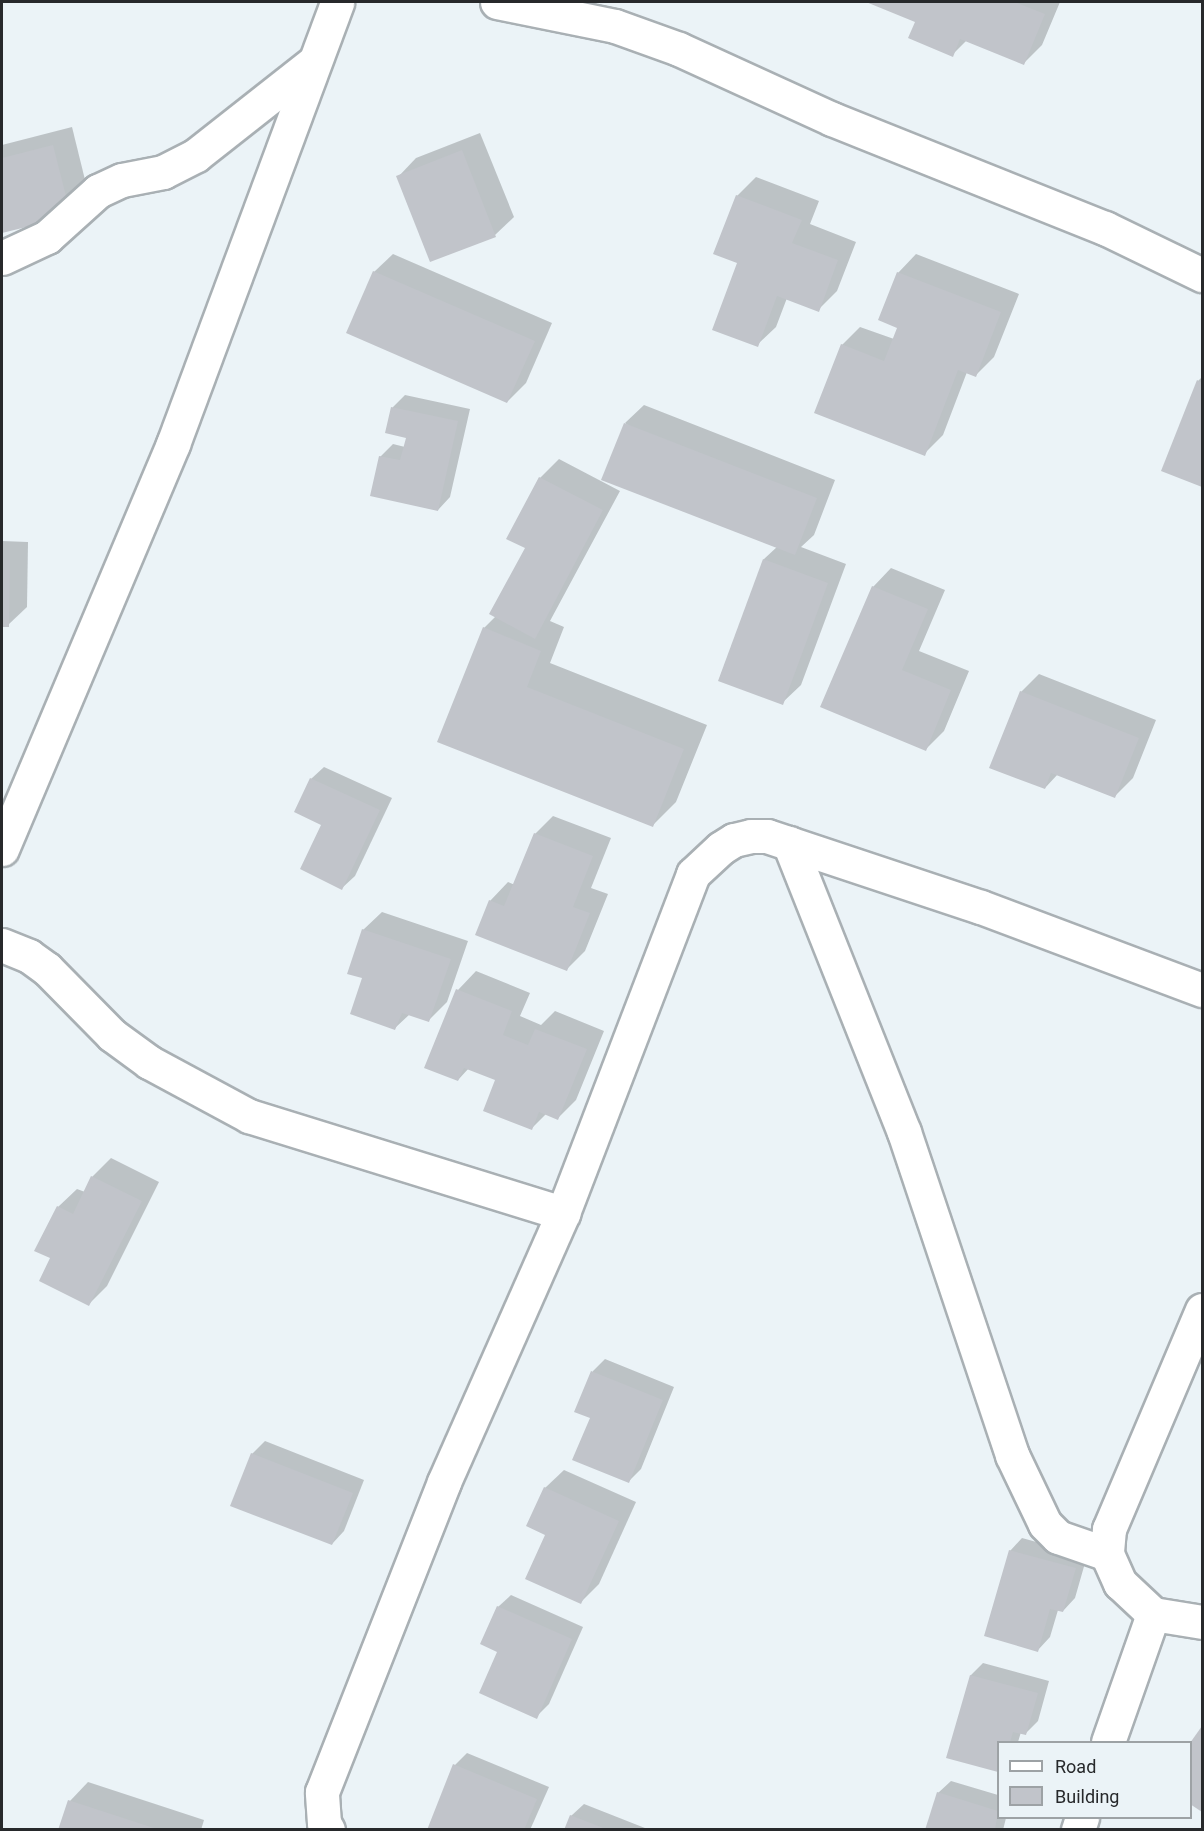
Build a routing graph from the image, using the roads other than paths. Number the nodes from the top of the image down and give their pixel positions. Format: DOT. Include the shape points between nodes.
graph roads {
  1 [pos="337,2"];
  2 [pos="497,2"];
  3 [pos="314,62"];
  4 [pos="2,258"];
  5 [pos="1203,275"];
  6 [pos="12,797"];
  7 [pos="789,843"];
  8 [pos="2,849"];
  9 [pos="2,945"];
  10 [pos="1203,990"];
  11 [pos="564,1213"];
  12 [pos="1203,1310"];
  13 [pos="1107,1554"];
  14 [pos="1153,1614"];
  15 [pos="1203,1623"];
  16 [pos="1109,1741"];
  17 [pos="328,1830"];
  1 -- 3 [label="street"];
  2 -- 5 [label="street" via="615,26 679,49 832,119 1105,228"];
  3 -- 4 [label="street" via="196,155 164,172 122,180 98,191 47,237"];
  3 -- 6 [label="street" via="173,444"];
  6 -- 8 [label="street"];
  7 -- 10 [label="street" via="981,906"];
  7 -- 11 [label="street" via="767,836 734,840 693,874"];
  7 -- 13 [label="street" via="904,1132 1012,1455 1045,1524 1058,1537"];
  9 -- 11 [label="street" via="47,969 112,1035 149,1062 249,1116"];
  11 -- 17 [label="street" via="444,1482 322,1792"];
  12 -- 13 [label="street" via="1109,1529"];
  13 -- 14 [label="street" via="1120,1583"];
  14 -- 15 [label="street"];
  14 -- 16 [label="street"];
}
